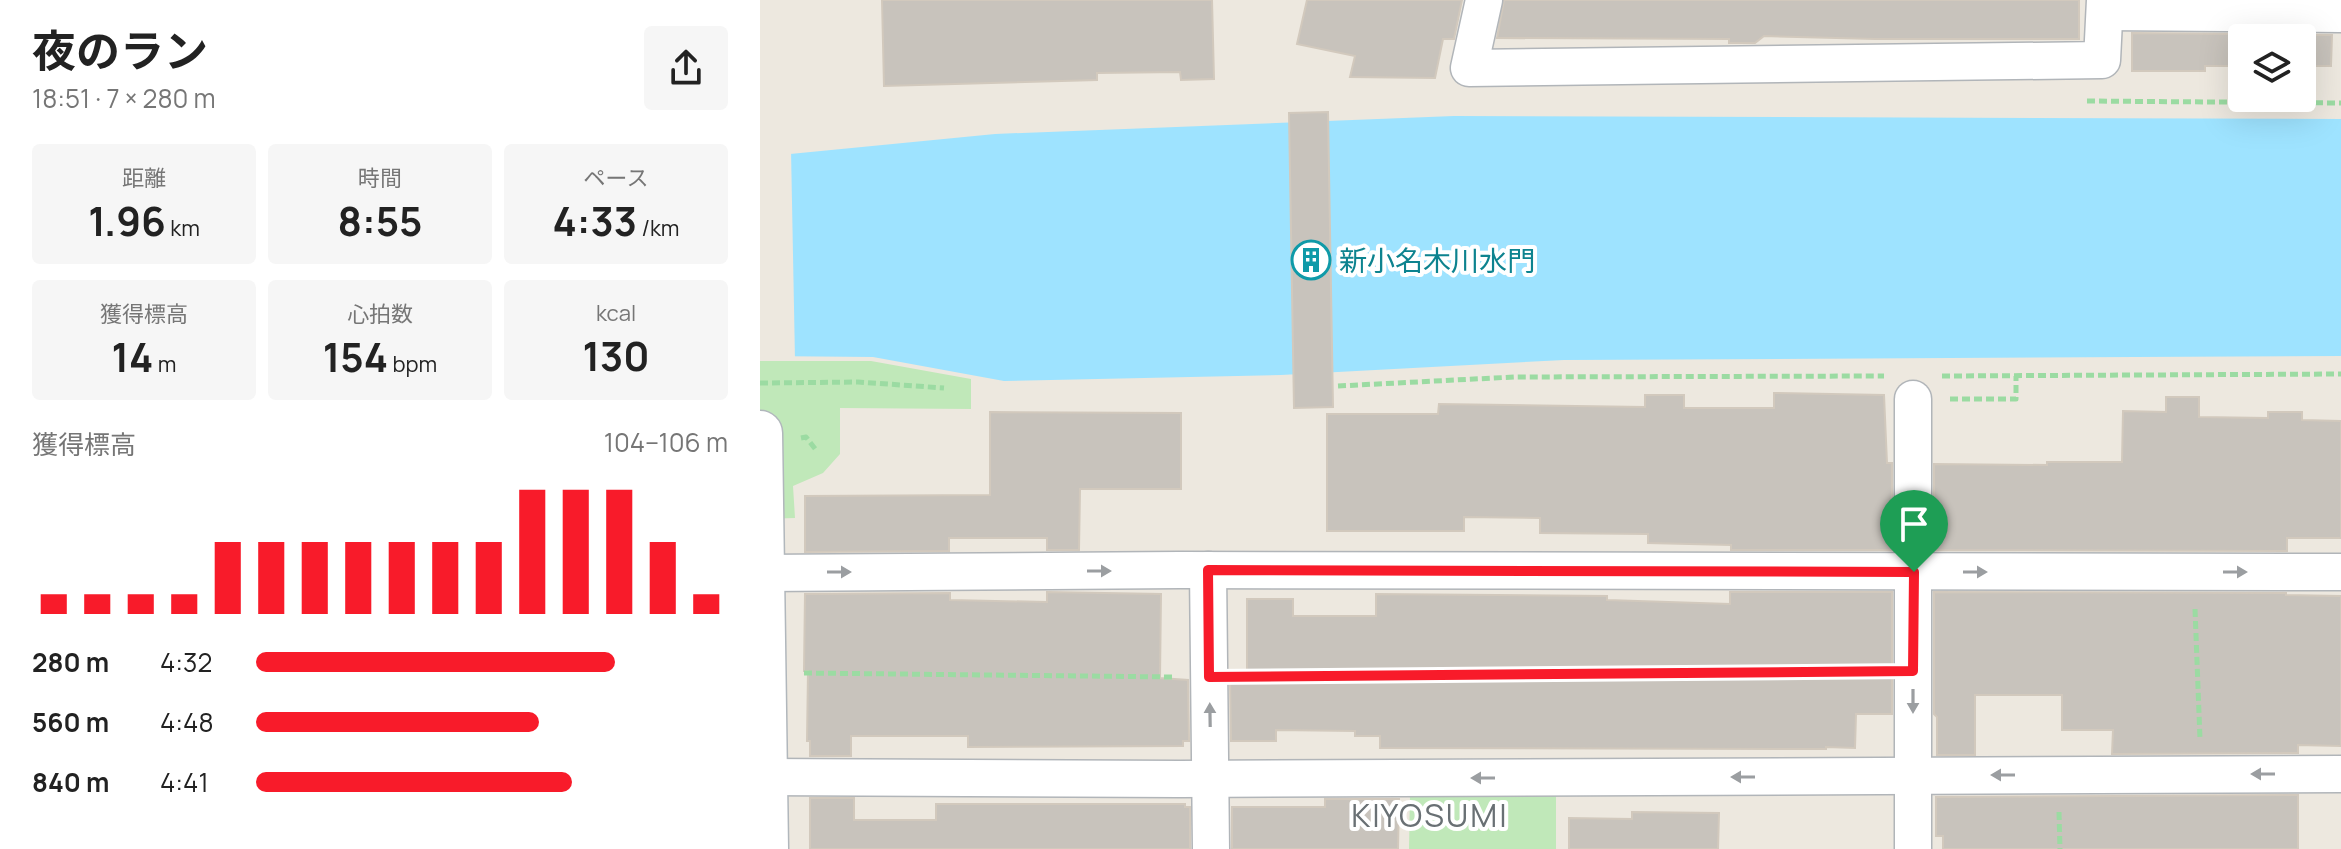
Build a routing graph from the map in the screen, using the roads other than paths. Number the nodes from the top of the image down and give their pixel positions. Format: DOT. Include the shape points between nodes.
graph roads {
  1 [pos="1484,0"];
  2 [pos="2105,6"];
  3 [pos="2341,14"];
  4 [pos="1913,384"];
  5 [pos="776,436"];
  6 [pos="1208,570"];
  7 [pos="1914,572"];
  8 [pos="2341,572"];
  9 [pos="761,573"];
  10 [pos="2341,774"];
  11 [pos="1912,776"];
  12 [pos="762,777"];
  13 [pos="1211,779"];
  14 [pos="766,849"];
  15 [pos="1211,849"];
  16 [pos="1913,849"];
  1 -- 2 [label="street" via="1469,68 2102,60"];
  2 -- 3 [label="street"];
  4 -- 7 [label="street"];
  5 -- 9 [label="street"];
  6 -- 7 [label="street"];
  9 -- 6 [label="street, one-way"];
  13 -- 6 [label="street, one-way"];
  7 -- 8 [label="street, one-way"];
  7 -- 11 [label="street, one-way"];
  9 -- 12 [label="street"];
  10 -- 11 [label="street, one-way"];
  11 -- 13 [label="street, one-way"];
  11 -- 16 [label="street"];
  12 -- 13 [label="street"];
  12 -- 14 [label="street"];
  13 -- 15 [label="street"];
}
